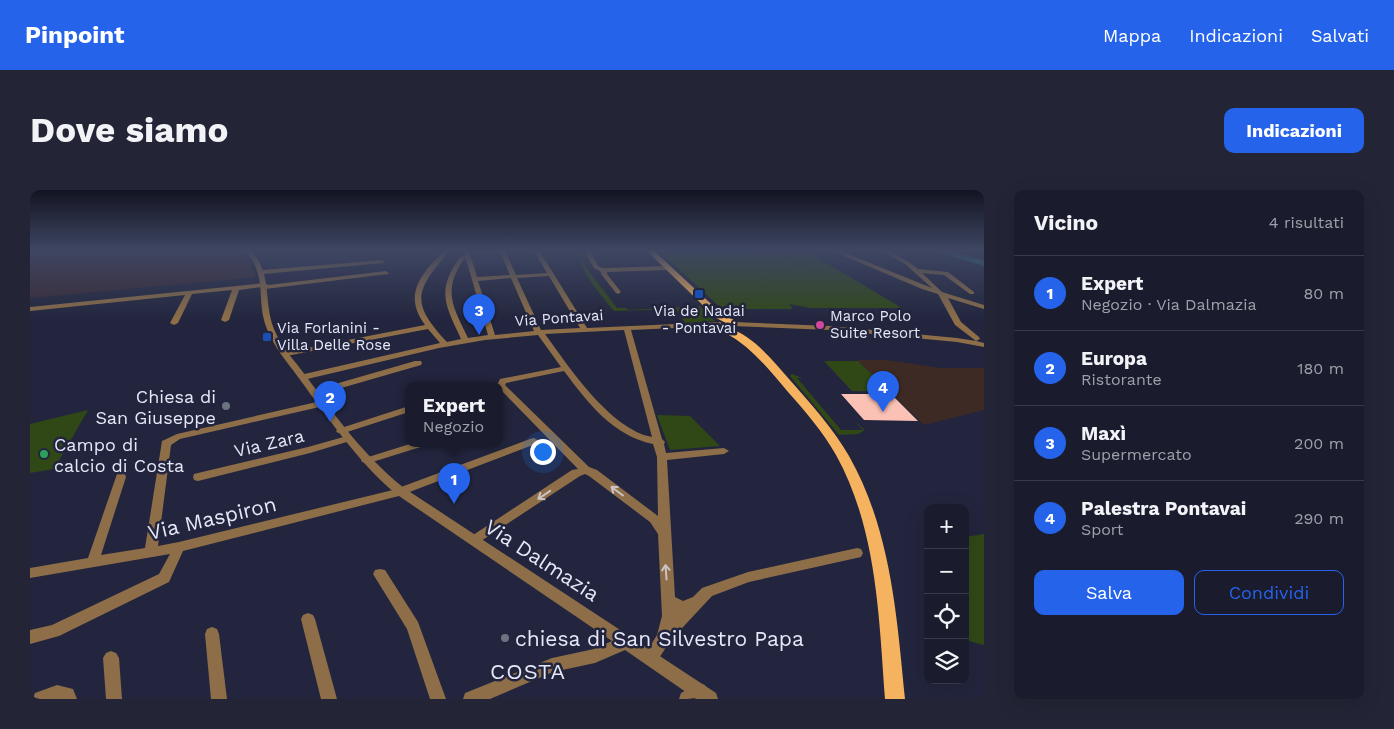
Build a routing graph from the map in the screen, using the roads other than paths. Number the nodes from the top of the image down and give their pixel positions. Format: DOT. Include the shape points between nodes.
graph roads {
  1 [pos="263,274"];
  2 [pos="379,274"];
  3 [pos="427,274"];
  4 [pos="451,274"];
  5 [pos="473,274"];
  6 [pos="550,274"];
  7 [pos="604,274"];
  8 [pos="673,274"];
  9 [pos="889,274"];
  10 [pos="919,274"];
  11 [pos="947,274"];
  12 [pos="513,276"];
  13 [pos="475,279"];
  14 [pos="916,285"];
  15 [pos="265,286"];
  16 [pos="933,286"];
  17 [pos="236,288"];
  18 [pos="190,292"];
  19 [pos="618,292"];
  20 [pos="972,293"];
  21 [pos="942,294"];
  22 [pos="984,307"];
  23 [pos="30,309"];
  24 [pos="226,320"];
  25 [pos="174,323"];
  26 [pos="428,327"];
  27 [pos="627,327"];
  28 [pos="730,327"];
  29 [pos="584,329"];
  30 [pos="540,334"];
  31 [pos="492,337"];
  32 [pos="466,340"];
  33 [pos="979,341"];
  34 [pos="445,344"];
  35 [pos="286,354"];
  36 [pos="418,363"];
  37 [pos="566,368"];
  38 [pos="303,378"];
  39 [pos="502,382"];
  40 [pos="503,387"];
  41 [pos="314,393"];
  42 [pos="321,404"];
  43 [pos="405,411"];
  44 [pos="344,435"];
  45 [pos="534,441"];
  46 [pos="660,442"];
  47 [pos="410,447"];
  48 [pos="724,451"];
  49 [pos="662,457"];
  50 [pos="366,461"];
  51 [pos="585,470"];
  52 [pos="121,477"];
  53 [pos="198,477"];
  54 [pos="400,490"];
  55 [pos="663,505"];
  56 [pos="640,508"];
  57 [pos="664,535"];
  58 [pos="474,540"];
  59 [pos="180,547"];
  60 [pos="856,552"];
  61 [pos="151,553"];
  62 [pos="93,562"];
  63 [pos="30,573"];
  64 [pos="380,574"];
  65 [pos="668,600"];
  66 [pos="695,603"];
  67 [pos="308,619"];
  68 [pos="212,634"];
  69 [pos="30,637"];
  70 [pos="664,637"];
  71 [pos="627,642"];
  72 [pos="111,658"];
  73 [pos="651,658"];
  74 [pos="699,696"];
  75 [pos="41,699"];
  76 [pos="69,699"];
  77 [pos="114,699"];
  78 [pos="219,699"];
  79 [pos="329,699"];
  80 [pos="438,699"];
  81 [pos="471,699"];
  82 [pos="896,699"];
  1 -- 15 [label="street, Via Dalmazia"];
  2 -- 15 [label="street"];
  3 -- 26 [label="street" via="418,292 419,311"];
  4 -- 32 [label="street" via="448,287 452,312"];
  5 -- 13 [label="street"];
  6 -- 12 [label="street"];
  6 -- 29 [label="street"];
  7 -- 19 [label="street"];
  8 -- 28 [label="main road"];
  9 -- 14 [label="street"];
  10 -- 16 [label="street"];
  11 -- 20 [label="street"];
  12 -- 13 [label="street"];
  12 -- 30 [label="street"];
  13 -- 31 [label="street"];
  14 -- 16 [label="street"];
  14 -- 21 [label="street"];
  15 -- 17 [label="street"];
  15 -- 35 [label="street, Via Dalmazia" via="268,324"];
  16 -- 21 [label="street"];
  17 -- 18 [label="street"];
  17 -- 24 [label="street"];
  18 -- 23 [label="street"];
  18 -- 25 [label="street"];
  21 -- 22 [label="street"];
  21 -- 33 [label="street" via="956,321"];
  26 -- 34 [label="street"];
  26 -- 35 [label="street"];
  27 -- 28 [label="street, Via Pontavai"];
  27 -- 29 [label="street, Via Pontavai"];
  27 -- 46 [label="street"];
  28 -- 33 [label="street, Via Pontavai" via="813,327"];
  28 -- 82 [label="main road" via="777,372 816,419 844,458 856,483 877,544"];
  29 -- 30 [label="street, Via Pontavai"];
  30 -- 31 [label="street, Via Pontavai" via="523,338 521,334"];
  30 -- 37 [label="street"];
  31 -- 32 [label="street, Via Pontavai"];
  32 -- 34 [label="street, Via Pontavai"];
  34 -- 38 [label="street, Via Pontavai"];
  35 -- 38 [label="street, Via Dalmazia"];
  36 -- 41 [label="street"];
  37 -- 39 [label="street"];
  37 -- 46 [label="street" via="587,396 612,418 638,437"];
  38 -- 41 [label="street, Via Dalmazia"];
  40 -- 51 [label="street"];
  41 -- 42 [label="street, Via Dalmazia"];
  42 -- 44 [label="street, Via Dalmazia"];
  42 -- 61 [label="street" via="177,437 166,443"];
  43 -- 44 [label="street, Via Zara"];
  44 -- 50 [label="street, Via Dalmazia"];
  44 -- 53 [label="street, Via Zara" via="310,450"];
  45 -- 54 [label="street, Via Maspiron"];
  46 -- 49 [label="street"];
  47 -- 50 [label="street"];
  48 -- 49 [label="street"];
  49 -- 55 [label="street"];
  50 -- 54 [label="street, Via Dalmazia"];
  56 -- 51 [label="street, one-way"];
  51 -- 58 [label="street, one-way"];
  52 -- 62 [label="street"];
  54 -- 58 [label="street, Via Dalmazia"];
  54 -- 59 [label="street, Via Maspiron"];
  55 -- 56 [label="street" via="653,512"];
  55 -- 57 [label="street"];
  56 -- 57 [label="street" via="657,522"];
  65 -- 57 [label="street, one-way"];
  58 -- 71 [label="street, Via Dalmazia"];
  59 -- 61 [label="street, Via Maspiron"];
  59 -- 69 [label="street" via="164,578 54,631"];
  60 -- 66 [label="street" via="748,577 707,592"];
  61 -- 62 [label="street, Via Maspiron"];
  62 -- 63 [label="street, Via Maspiron"];
  64 -- 80 [label="street" via="412,628"];
  65 -- 66 [label="street" via="683,608"];
  65 -- 70 [label="street"];
  66 -- 70 [label="street"];
  67 -- 79 [label="street"];
  68 -- 78 [label="street"];
  70 -- 73 [label="street"];
  71 -- 73 [label="street, Via Dalmazia"];
  71 -- 81 [label="street" via="595,656 552,665"];
  72 -- 77 [label="street"];
  73 -- 74 [label="street, Via Dalmazia"];
  75 -- 76 [label="street" via="58,693 67,695"];
}
